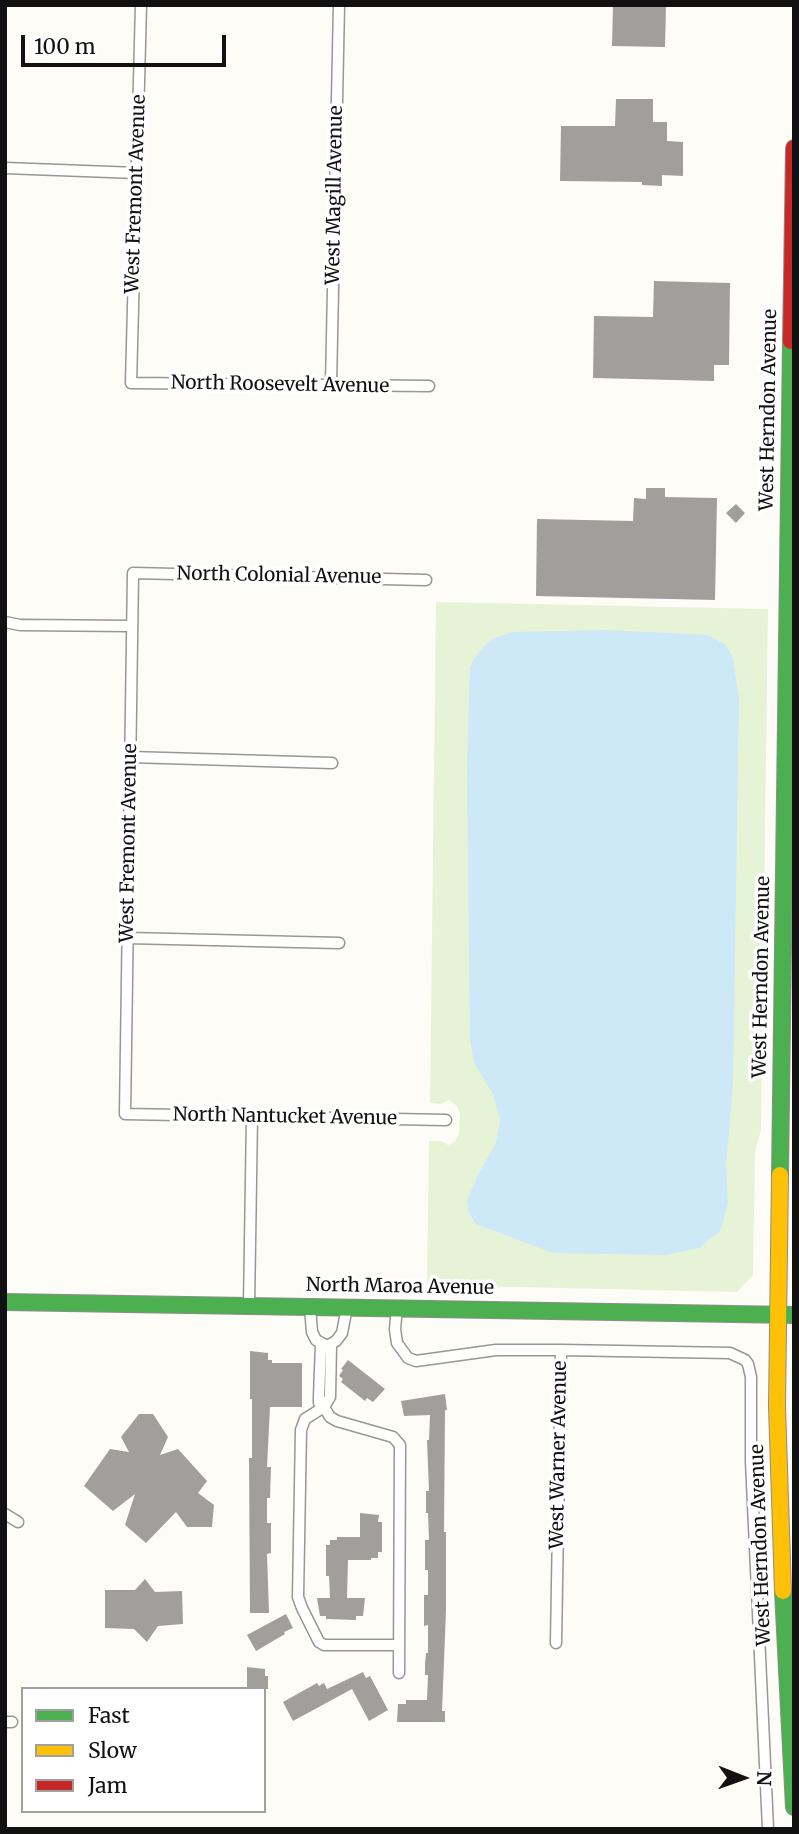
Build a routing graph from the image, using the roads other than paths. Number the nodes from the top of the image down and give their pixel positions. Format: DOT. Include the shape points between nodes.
graph roads {
  1 [pos="141,5"];
  2 [pos="339,5"];
  3 [pos="794,148"];
  4 [pos="5,168"];
  5 [pos="137,173"];
  6 [pos="131,383"];
  7 [pos="331,384"];
  8 [pos="429,386"];
  9 [pos="133,573"];
  10 [pos="426,579"];
  11 [pos="5,622"];
  12 [pos="132,626"];
  13 [pos="130,757"];
  14 [pos="332,763"];
  15 [pos="789,825"];
  16 [pos="789,852"];
  17 [pos="128,938"];
  18 [pos="339,943"];
  19 [pos="124,1114"];
  20 [pos="252,1116"];
  21 [pos="446,1121"];
  22 [pos="5,1302"];
  23 [pos="249,1306"];
  24 [pos="310,1307"];
  25 [pos="347,1307"];
  26 [pos="397,1307"];
  27 [pos="786,1315"];
  28 [pos="326,1345"];
  29 [pos="561,1350"];
  30 [pos="324,1407"];
  31 [pos="5,1514"];
  32 [pos="18,1522"];
  33 [pos="556,1643"];
  34 [pos="399,1645"];
  35 [pos="399,1673"];
  36 [pos="794,1807"];
  37 [pos="768,1829"];
  1 -- 5 [label="street, West Fremont Avenue"];
  2 -- 7 [label="street, West Magill Avenue"];
  3 -- 15 [label="main road, West Herndon Avenue"];
  4 -- 5 [label="street"];
  5 -- 6 [label="street, West Fremont Avenue"];
  6 -- 7 [label="street, North Roosevelt Avenue"];
  7 -- 8 [label="street, North Roosevelt Avenue"];
  9 -- 10 [label="street, North Colonial Avenue"];
  9 -- 12 [label="street, West Fremont Avenue"];
  11 -- 12 [label="street"];
  12 -- 13 [label="street, West Fremont Avenue"];
  13 -- 14 [label="street"];
  13 -- 17 [label="street, West Fremont Avenue"];
  15 -- 16 [label="main road, West Herndon Avenue"];
  16 -- 27 [label="main road, West Herndon Avenue"];
  17 -- 18 [label="street"];
  17 -- 19 [label="street, West Fremont Avenue"];
  19 -- 20 [label="street, North Nantucket Avenue"];
  20 -- 21 [label="street, North Nantucket Avenue"];
  20 -- 23 [label="street"];
  22 -- 23 [label="main road, North Maroa Avenue"];
  23 -- 24 [label="main road, North Maroa Avenue"];
  24 -- 25 [label="main road, North Maroa Avenue"];
  24 -- 28 [label="street" via="312,1332"];
  25 -- 26 [label="main road, North Maroa Avenue"];
  25 -- 28 [label="street" via="342,1332"];
  26 -- 27 [label="main road, North Maroa Avenue"];
  26 -- 29 [label="street, West Warner Avenue" via="397,1343 416,1361 467,1352"];
  27 -- 36 [label="main road, West Herndon Avenue" via="780,1530"];
  28 -- 30 [label="street" via="319,1397"];
  29 -- 33 [label="street, West Warner Avenue"];
  29 -- 37 [label="street" via="730,1353 748,1364"];
  30 -- 34 [label="street" via="337,1421 393,1437 400,1445"];
  30 -- 34 [label="street" via="305,1419 301,1430 298,1597 318,1642 324,1645"];
  31 -- 32 [label="street"];
  34 -- 35 [label="street"];
}
